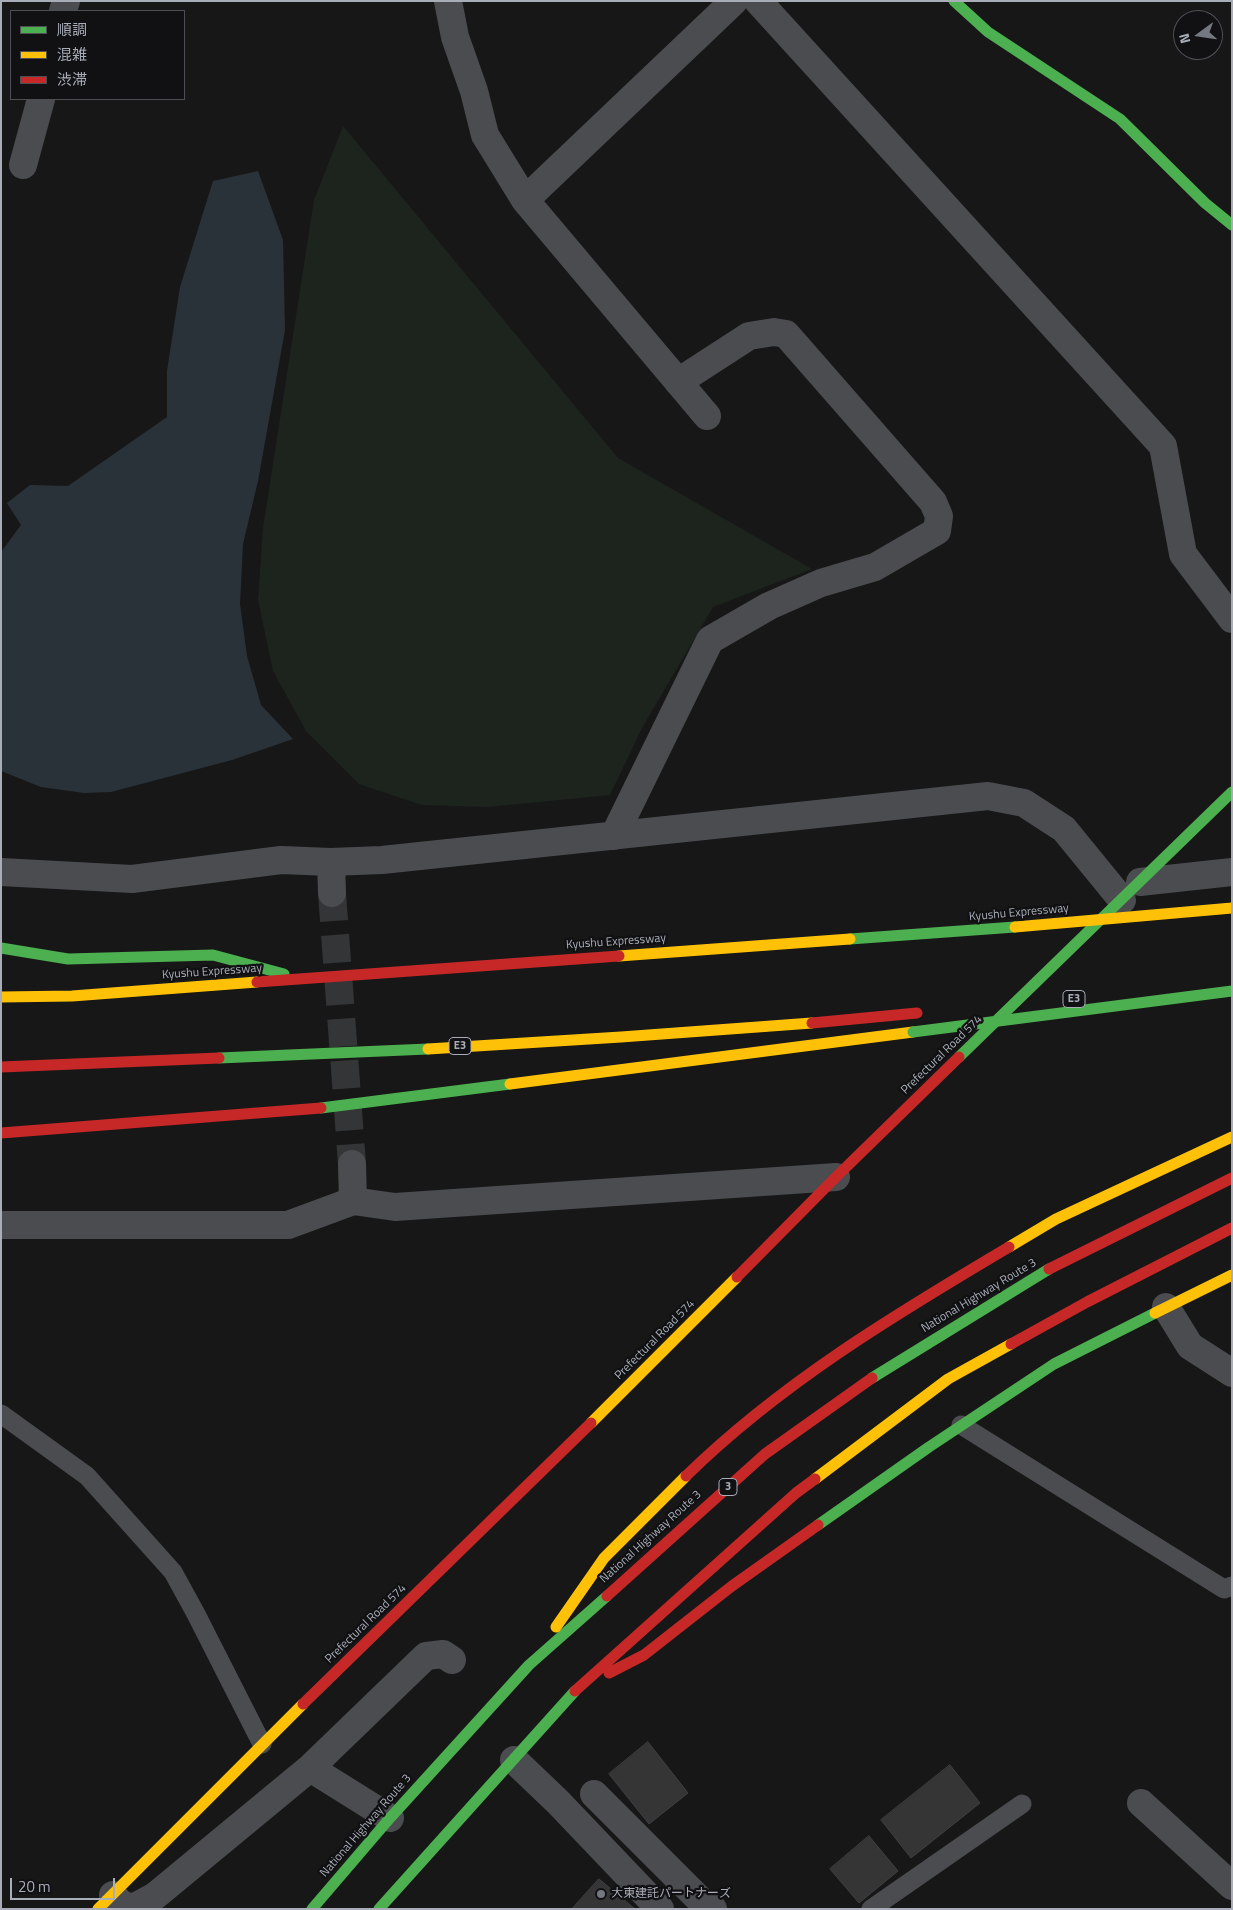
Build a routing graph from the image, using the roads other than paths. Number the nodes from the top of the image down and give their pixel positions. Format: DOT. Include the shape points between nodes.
graph roads {
  1 [pos="448,1"];
  2 [pos="734,1"];
  3 [pos="758,1"];
  4 [pos="954,1"];
  5 [pos="40,100"];
  6 [pos="23,165"];
  7 [pos="525,200"];
  8 [pos="1232,225"];
  9 [pos="678,382"];
  10 [pos="708,416"];
  11 [pos="1232,619"];
  12 [pos="1232,792"];
  13 [pos="614,836"];
  14 [pos="331,862"];
  15 [pos="1,872"];
  16 [pos="1232,872"];
  17 [pos="1131,891"];
  18 [pos="332,893"];
  19 [pos="1232,908"];
  20 [pos="1,948"];
  21 [pos="303,979"];
  22 [pos="1232,986"];
  23 [pos="1232,990"];
  24 [pos="1,997"];
  25 [pos="1084,998"];
  26 [pos="1035,1003"];
  27 [pos="996,1006"];
  28 [pos="922,1013"];
  29 [pos="1,1067"];
  30 [pos="1,1133"];
  31 [pos="1232,1137"];
  32 [pos="352,1164"];
  33 [pos="836,1177"];
  34 [pos="1232,1178"];
  35 [pos="353,1202"];
  36 [pos="1,1225"];
  37 [pos="1232,1228"];
  38 [pos="1232,1275"];
  39 [pos="1166,1307"];
  40 [pos="1232,1373"];
  41 [pos="1,1414"];
  42 [pos="961,1425"];
  43 [pos="1232,1586"];
  44 [pos="452,1660"];
  45 [pos="529,1665"];
  46 [pos="575,1691"];
  47 [pos="262,1744"];
  48 [pos="514,1760"];
  49 [pos="310,1768"];
  50 [pos="594,1794"];
  51 [pos="1141,1803"];
  52 [pos="1022,1804"];
  53 [pos="390,1818"];
  54 [pos="1232,1886"];
  55 [pos="106,1902"];
  56 [pos="312,1909"];
  57 [pos="379,1909"];
  58 [pos="660,1909"];
  59 [pos="712,1909"];
  60 [pos="871,1909"];
  1 -- 7 [label="street" via="455,37 485,135"];
  2 -- 7 [label="street"];
  3 -- 11 [label="street" via="1163,446 1183,554"];
  4 -- 8 [label="main road" via="988,32 1120,119 1205,203"];
  5 -- 6 [label="street"];
  7 -- 9 [label="street"];
  9 -- 10 [label="street"];
  9 -- 13 [label="street" via="750,336 774,332 786,334 933,502 939,516 937,531 875,567 821,583 769,606 710,640"];
  12 -- 17 [label="main road, Prefectural Road 574"];
  13 -- 14 [label="street" via="382,860"];
  13 -- 17 [label="street" via="988,796 1024,804 1064,829"];
  14 -- 15 [label="street" via="281,860 132,879"];
  14 -- 18 [label="street"];
  16 -- 17 [label="street"];
  17 -- 33 [label="main road, Prefectural Road 574"];
  19 -- 21 [label="main road, Kyushu Expressway, bridge"];
  20 -- 21 [label="main road" via="68,958 213,955"];
  21 -- 24 [label="main road, Kyushu Expressway" via="72,996"];
  22 -- 25 [label="main road, E3"];
  23 -- 30 [label="main road, bridge" via="299,1111"];
  26 -- 27 [label="main road"];
  28 -- 29 [label="main road, E3" via="473,1046"];
  31 -- 45 [label="main road" via="1056,1219 929,1294 810,1372 712,1450 604,1558"];
  32 -- 35 [label="street"];
  33 -- 35 [label="street" via="395,1207"];
  33 -- 47 [label="main road, Prefectural Road 574" via="648,1367"];
  34 -- 45 [label="main road, National Highway Route 3 / 3" via="1049,1269 871,1378 765,1454"];
  35 -- 36 [label="street" via="288,1225"];
  37 -- 46 [label="main road" via="1087,1302 948,1379 796,1493"];
  38 -- 39 [label="main road"];
  39 -- 40 [label="street" via="1190,1346"];
  39 -- 42 [label="main road" via="1054,1364"];
  41 -- 47 [label="lane" via="87,1476 173,1572"];
  42 -- 43 [label="lane" via="1224,1589"];
  42 -- 46 [label="main road" via="732,1586 644,1655"];
  44 -- 49 [label="street" via="443,1654 426,1656"];
  45 -- 53 [label="main road, National Highway Route 3 / 3"];
  46 -- 48 [label="main road"];
  47 -- 55 [label="main road, Prefectural Road 574"];
  48 -- 57 [label="main road"];
  48 -- 58 [label="street"];
  49 -- 53 [label="street"];
  49 -- 55 [label="street" via="155,1896 133,1908"];
  50 -- 59 [label="street"];
  51 -- 54 [label="street"];
  52 -- 60 [label="lane"];
  53 -- 56 [label="main road, National Highway Route 3 / 3"];
}
